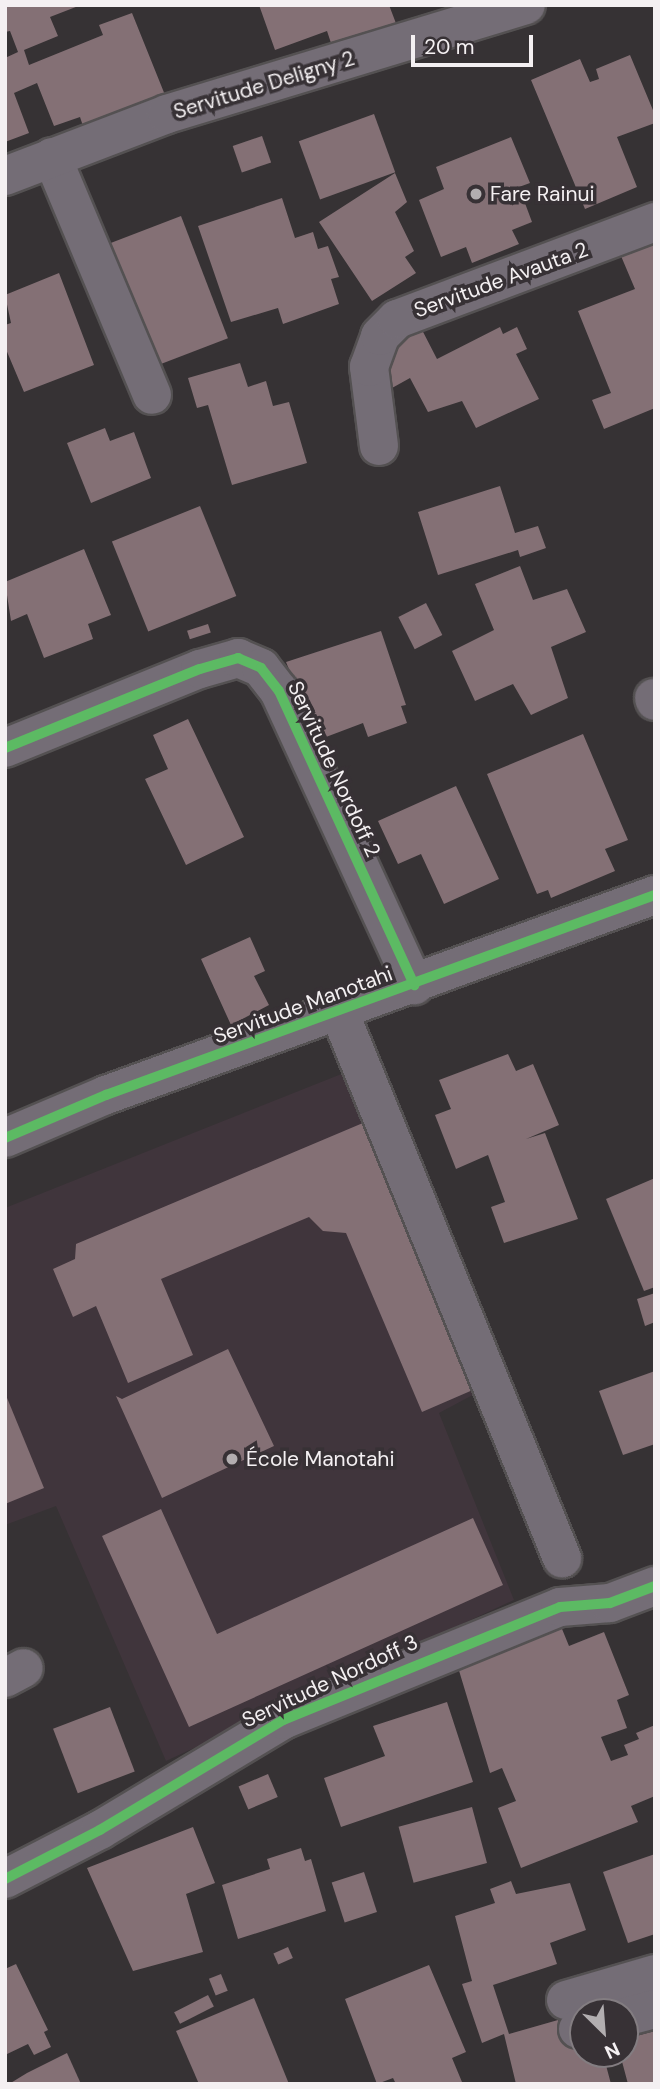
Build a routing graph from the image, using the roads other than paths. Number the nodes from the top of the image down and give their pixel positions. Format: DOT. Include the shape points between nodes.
graph roads {
  1 [pos="526,5"];
  2 [pos="52,157"];
  3 [pos="5,176"];
  4 [pos="655,222"];
  5 [pos="152,396"];
  6 [pos="379,446"];
  7 [pos="5,748"];
  8 [pos="655,895"];
  9 [pos="414,985"];
  10 [pos="340,1014"];
  11 [pos="5,1138"];
  12 [pos="562,1558"];
  13 [pos="655,1586"];
  14 [pos="5,1879"];
  15 [pos="655,1974"];
  16 [pos="613,1998"];
  1 -- 2 [label="street, Servitude Deligny 2" via="167,114"];
  2 -- 3 [label="street, Servitude Deligny 2"];
  2 -- 5 [label="street"];
  4 -- 6 [label="street, Servitude Avauta 2" via="397,319 380,336 369,368"];
  7 -- 9 [label="street, Servitude Nordoff 2" via="200,669 238,658 261,668 279,691"];
  8 -- 9 [label="street, Servitude Manotahi"];
  9 -- 10 [label="street, Servitude Manotahi"];
  10 -- 11 [label="street, Servitude Manotahi" via="106,1095"];
  10 -- 12 [label="street"];
  13 -- 14 [label="street, Servitude Nordoff 3" via="610,1603 547,1611 283,1720 100,1830"];
  15 -- 16 [label="street"];
}
